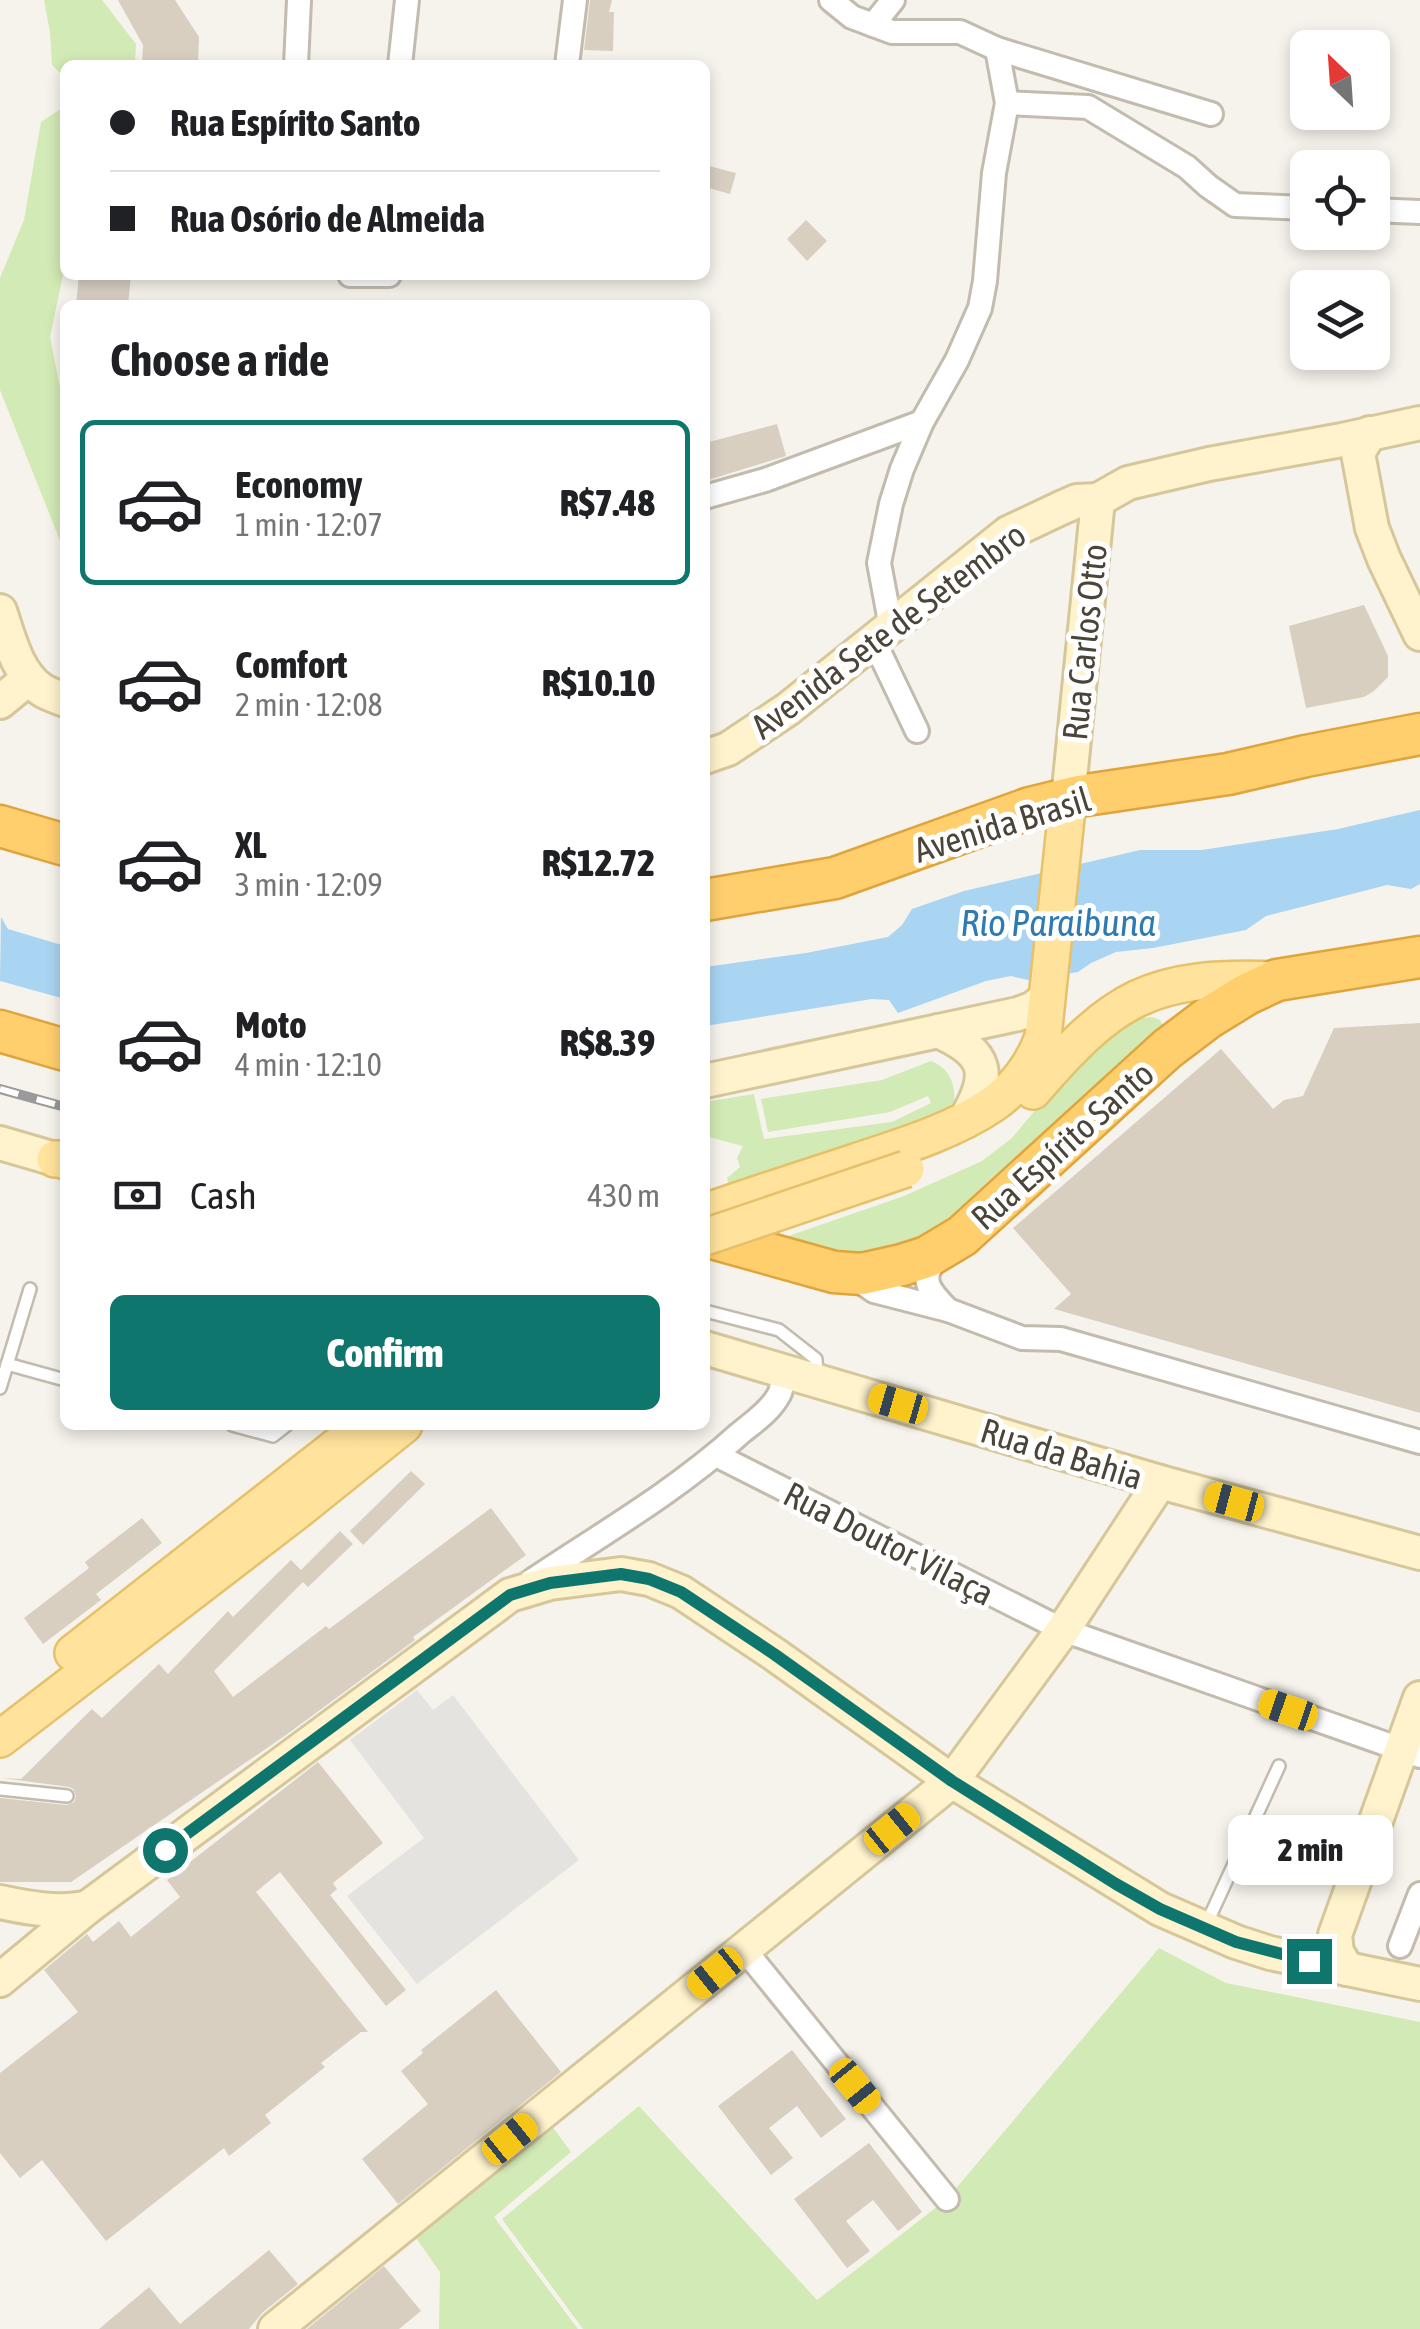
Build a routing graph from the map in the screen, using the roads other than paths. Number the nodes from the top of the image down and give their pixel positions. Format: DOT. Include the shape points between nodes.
graph roads {
  1 [pos="299,0"];
  2 [pos="408,0"];
  3 [pos="574,0"];
  4 [pos="831,0"];
  5 [pos="893,0"];
  6 [pos="873,25"];
  7 [pos="998,50"];
  8 [pos="296,60"];
  9 [pos="401,60"];
  10 [pos="568,60"];
  11 [pos="1007,103"];
  12 [pos="1210,114"];
  13 [pos="1290,207"];
  14 [pos="1390,211"];
  15 [pos="1420,212"];
  16 [pos="922,422"];
  17 [pos="1420,423"];
  18 [pos="1357,442"];
  19 [pos="710,496"];
  20 [pos="1098,500"];
  21 [pos="0,610"];
  22 [pos="883,634"];
  23 [pos="1420,634"];
  24 [pos="30,678"];
  25 [pos="60,698"];
  26 [pos="0,702"];
  27 [pos="916,731"];
  28 [pos="1420,734"];
  29 [pos="710,755"];
  30 [pos="1068,799"];
  31 [pos="0,826"];
  32 [pos="60,843"];
  33 [pos="710,899"];
  34 [pos="1415,956"];
  35 [pos="1276,980"];
  36 [pos="1049,988"];
  37 [pos="0,1031"];
  38 [pos="938,1031"];
  39 [pos="60,1049"];
  40 [pos="710,1080"];
  41 [pos="964,1120"];
  42 [pos="0,1143"];
  43 [pos="904,1158"];
  44 [pos="60,1159"];
  45 [pos="710,1211"];
  46 [pos="710,1235"];
  47 [pos="710,1238"];
  48 [pos="947,1246"];
  49 [pos="841,1272"];
  50 [pos="30,1289"];
  51 [pos="948,1310"];
  52 [pos="710,1312"];
  53 [pos="710,1349"];
  54 [pos="7,1364"];
  55 [pos="778,1369"];
  56 [pos="60,1379"];
  57 [pos="817,1380"];
  58 [pos="0,1388"];
  59 [pos="251,1430"];
  60 [pos="281,1430"];
  61 [pos="359,1430"];
  62 [pos="396,1430"];
  63 [pos="1420,1442"];
  64 [pos="716,1455"];
  65 [pos="1160,1482"];
  66 [pos="288,1501"];
  67 [pos="1420,1553"];
  68 [pos="510,1595"];
  69 [pos="1063,1630"];
  70 [pos="1420,1698"];
  71 [pos="0,1711"];
  72 [pos="0,1740"];
  73 [pos="1411,1753"];
  74 [pos="1279,1766"];
  75 [pos="952,1781"];
  76 [pos="0,1790"];
  77 [pos="66,1796"];
  78 [pos="1420,1894"];
  79 [pos="0,1902"];
  80 [pos="88,1907"];
  81 [pos="1204,1929"];
  82 [pos="1400,1946"];
  83 [pos="744,1950"];
  84 [pos="1348,1969"];
  85 [pos="0,1980"];
  86 [pos="1420,1984"];
  87 [pos="947,2200"];
  88 [pos="276,2329"];
  1 -- 8 [label="street"];
  2 -- 9 [label="street"];
  3 -- 10 [label="street"];
  4 -- 6 [label="street"];
  5 -- 6 [label="street"];
  6 -- 7 [label="street" via="892,32 960,32"];
  7 -- 11 [label="street"];
  7 -- 12 [label="street"];
  11 -- 13 [label="street" via="1088,107 1235,205"];
  11 -- 16 [label="street" via="980,308"];
  14 -- 15 [label="street"];
  16 -- 19 [label="street"];
  16 -- 22 [label="street" via="896,486 879,564"];
  17 -- 18 [label="street, Avenida Sete de Setembro"];
  18 -- 20 [label="street, Avenida Sete de Setembro" via="1209,464 1128,483"];
  18 -- 23 [label="street" via="1372,528"];
  20 -- 22 [label="street, Avenida Sete de Setembro" via="1077,501 1008,533"];
  20 -- 30 [label="street, Rua Carlos Otto"];
  21 -- 24 [label="street"];
  22 -- 27 [label="street"];
  22 -- 29 [label="street, Avenida Sete de Setembro" via="788,710"];
  24 -- 25 [label="street"];
  24 -- 26 [label="street"];
  28 -- 30 [label="highway, Avenida Brasil"];
  30 -- 33 [label="highway, Avenida Brasil" via="836,878"];
  30 -- 36 [label="main road, Rua Carlos Otto"];
  31 -- 32 [label="highway"];
  34 -- 35 [label="highway"];
  35 -- 43 [label="main road" via="1194,982 1139,996 1076,1042 992,1130 968,1144"];
  35 -- 48 [label="highway, Rua Espírito Santo" via="1188,1032"];
  36 -- 38 [label="street" via="1034,1008"];
  36 -- 41 [label="main road, Rua Carlos Otto" via="1044,1037 1028,1067 994,1103"];
  37 -- 39 [label="highway"];
  38 -- 40 [label="street"];
  38 -- 41 [label="street" via="969,1049 982,1072"];
  41 -- 43 [label="main road, Rua Carlos Otto"];
  42 -- 44 [label="street"];
  43 -- 45 [label="main road"];
  43 -- 46 [label="main road, bridge"];
  47 -- 49 [label="highway"];
  48 -- 49 [label="highway, Rua Espírito Santo" via="902,1265"];
  48 -- 51 [label="street" via="927,1270 927,1284"];
  49 -- 51 [label="street" via="874,1291"];
  50 -- 54 [label="lane"];
  51 -- 63 [label="street" via="1022,1338 1061,1339"];
  52 -- 57 [label="lane" via="780,1330 816,1359"];
  53 -- 55 [label="street, Rua da Bahia"];
  54 -- 56 [label="lane"];
  54 -- 58 [label="lane"];
  55 -- 57 [label="street, Rua da Bahia"];
  55 -- 64 [label="street" via="779,1396"];
  57 -- 65 [label="street, Rua da Bahia"];
  59 -- 60 [label="lane" via="273,1436"];
  61 -- 66 [label="main road"];
  62 -- 66 [label="main road"];
  64 -- 68 [label="street"];
  64 -- 69 [label="street, Rua Doutor Vilaça"];
  65 -- 67 [label="street, Rua da Bahia"];
  65 -- 69 [label="street"];
  66 -- 71 [label="main road"];
  66 -- 72 [label="main road"];
  68 -- 75 [label="street" via="621,1574 681,1592"];
  68 -- 80 [label="street"];
  69 -- 73 [label="street, Rua Doutor Vilaça"];
  69 -- 75 [label="street"];
  70 -- 73 [label="street"];
  73 -- 84 [label="street" via="1335,1935"];
  74 -- 81 [label="lane"];
  75 -- 81 [label="street" via="1116,1884"];
  75 -- 83 [label="street"];
  76 -- 77 [label="lane"];
  78 -- 82 [label="street"];
  79 -- 80 [label="street"];
  80 -- 85 [label="street"];
  81 -- 84 [label="street"];
  83 -- 87 [label="street"];
  83 -- 88 [label="street"];
  84 -- 86 [label="street"];
}
